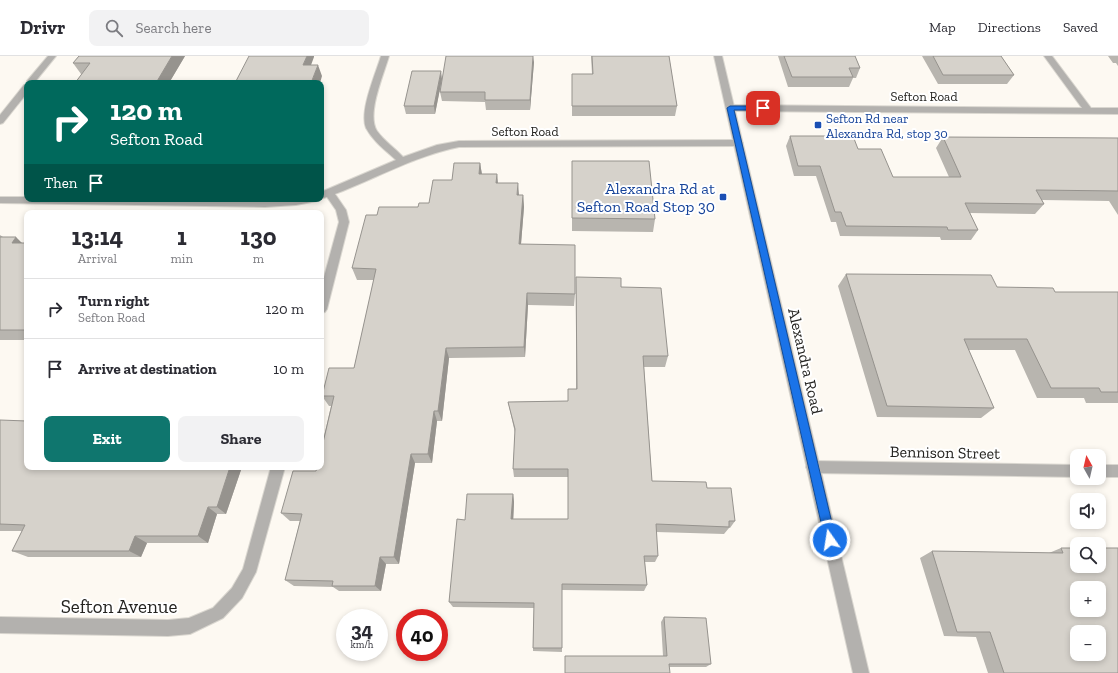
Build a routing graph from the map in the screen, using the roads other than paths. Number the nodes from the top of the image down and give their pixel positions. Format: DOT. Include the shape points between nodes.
graph roads {
  1 [pos="52,56"];
  2 [pos="385,56"];
  3 [pos="718,56"];
  4 [pos="1048,56"];
  5 [pos="32,80"];
  6 [pos="24,91"];
  7 [pos="730,108"];
  8 [pos="1089,111"];
  9 [pos="1118,111"];
  10 [pos="0,121"];
  11 [pos="738,143"];
  12 [pos="402,160"];
  13 [pos="325,195"];
  14 [pos="0,200"];
  15 [pos="24,200"];
  16 [pos="132,202"];
  17 [pos="296,202"];
  18 [pos="324,298"];
  19 [pos="813,467"];
  20 [pos="277,470"];
  21 [pos="1070,471"];
  22 [pos="1106,471"];
  23 [pos="1118,471"];
  24 [pos="0,625"];
  25 [pos="861,673"];
  1 -- 5 [label="street"];
  2 -- 12 [label="street" via="370,110 370,123 380,139"];
  3 -- 7 [label="street, Alexandra Road"];
  4 -- 8 [label="street"];
  6 -- 10 [label="street"];
  7 -- 8 [label="street, Sefton Road"];
  7 -- 11 [label="street, Alexandra Road"];
  8 -- 9 [label="street, Sefton Road"];
  11 -- 12 [label="street, Sefton Road" via="459,144 440,146"];
  11 -- 19 [label="street, Alexandra Road"];
  12 -- 13 [label="street, Sefton Road"];
  13 -- 18 [label="street" via="341,210 344,222"];
  14 -- 15 [label="street"];
  16 -- 17 [label="street"];
  19 -- 21 [label="street, Bennison Street"];
  19 -- 25 [label="street, Alexandra Road"];
  20 -- 24 [label="street, Sefton Avenue" via="249,572 237,593 218,613 190,626 168,628"];
  22 -- 23 [label="street"];
}
